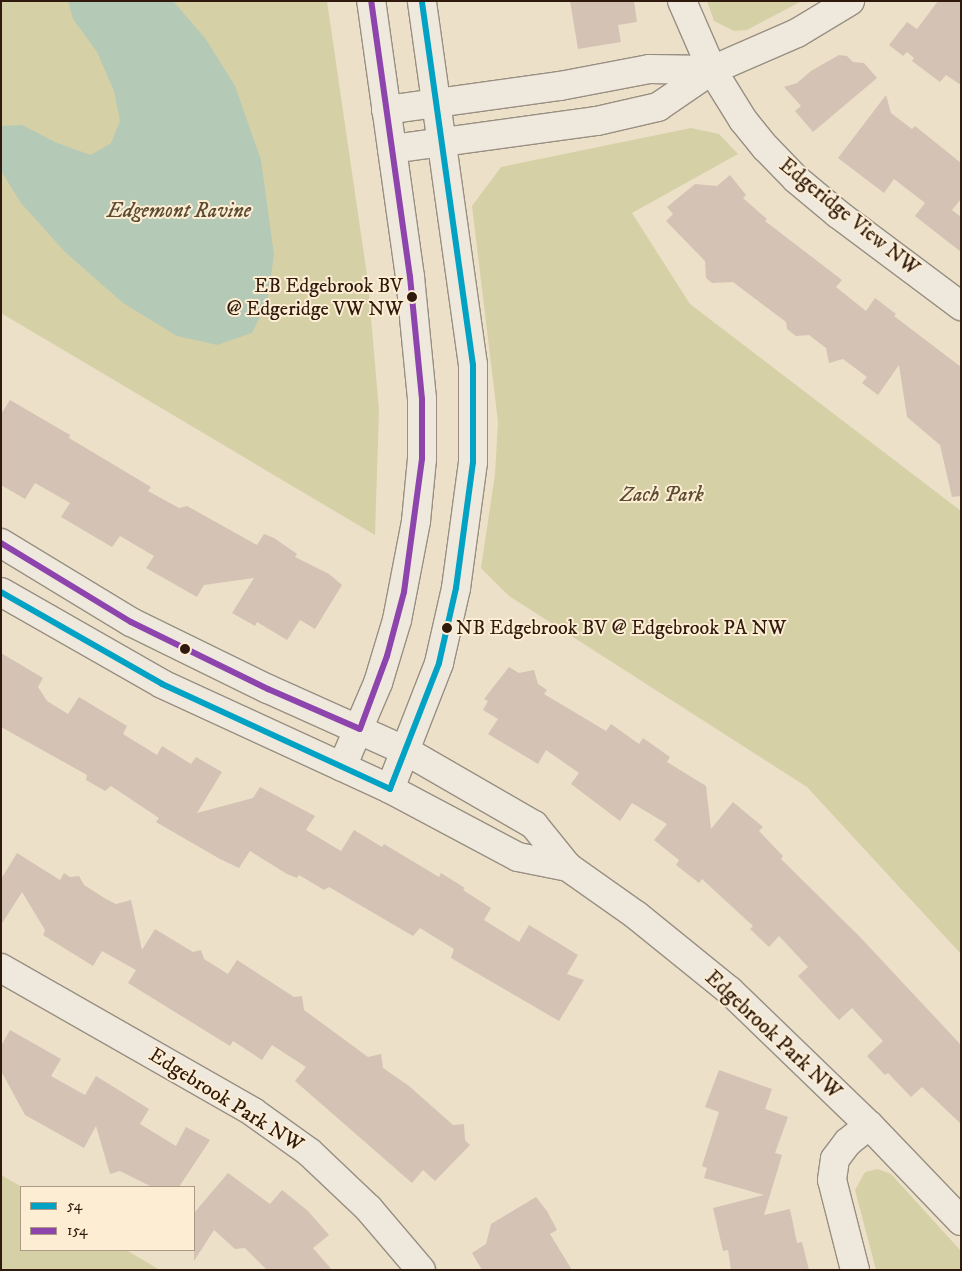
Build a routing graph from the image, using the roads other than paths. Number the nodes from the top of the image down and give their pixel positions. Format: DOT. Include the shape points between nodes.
graph roads {
  1 [pos="371,1"];
  2 [pos="422,1"];
  3 [pos="682,1"];
  4 [pos="850,1"];
  5 [pos="712,70"];
  6 [pos="436,104"];
  7 [pos="386,110"];
  8 [pos="442,143"];
  9 [pos="392,149"];
  10 [pos="961,306"];
  11 [pos="1,543"];
  12 [pos="1,592"];
  13 [pos="360,729"];
  14 [pos="396,746"];
  15 [pos="342,767"];
  16 [pos="390,789"];
  17 [pos="568,867"];
  18 [pos="1,968"];
  19 [pos="869,1125"];
  20 [pos="961,1221"];
  21 [pos="421,1270"];
  22 [pos="855,1270"];
  1 -- 7 [label="street"];
  2 -- 6 [label="street"];
  3 -- 5 [label="street, Edgeridge View NW"];
  4 -- 5 [label="street" via="797,33"];
  5 -- 6 [label="street" via="649,69"];
  5 -- 8 [label="street" via="658,107 597,121"];
  5 -- 10 [label="street, Edgeridge View NW" via="743,120 796,179"];
  6 -- 7 [label="street"];
  6 -- 8 [label="street"];
  7 -- 9 [label="street"];
  8 -- 9 [label="street"];
  8 -- 14 [label="street" via="473,365 473,462 456,588 443,645"];
  9 -- 13 [label="street" via="411,286 422,399 422,459 404,592 387,656"];
  11 -- 13 [label="street, Edgebrook Park NW" via="131,622 268,689"];
  12 -- 15 [label="street, Edgebrook Park NW" via="162,684"];
  13 -- 14 [label="street, Edgebrook Park NW"];
  13 -- 15 [label="street"];
  14 -- 16 [label="street"];
  14 -- 17 [label="street, Edgebrook Park NW" via="534,825"];
  15 -- 16 [label="street, Edgebrook Park NW"];
  16 -- 17 [label="street, Edgebrook Park NW" via="518,857"];
  17 -- 19 [label="street, Edgebrook Park NW" via="636,915 730,991"];
  18 -- 21 [label="street, Edgebrook Park NW" via="253,1112 301,1146 369,1210"];
  19 -- 20 [label="street, Edgebrook Park NW"];
  19 -- 22 [label="street" via="848,1142 835,1159 832,1180"];
}
